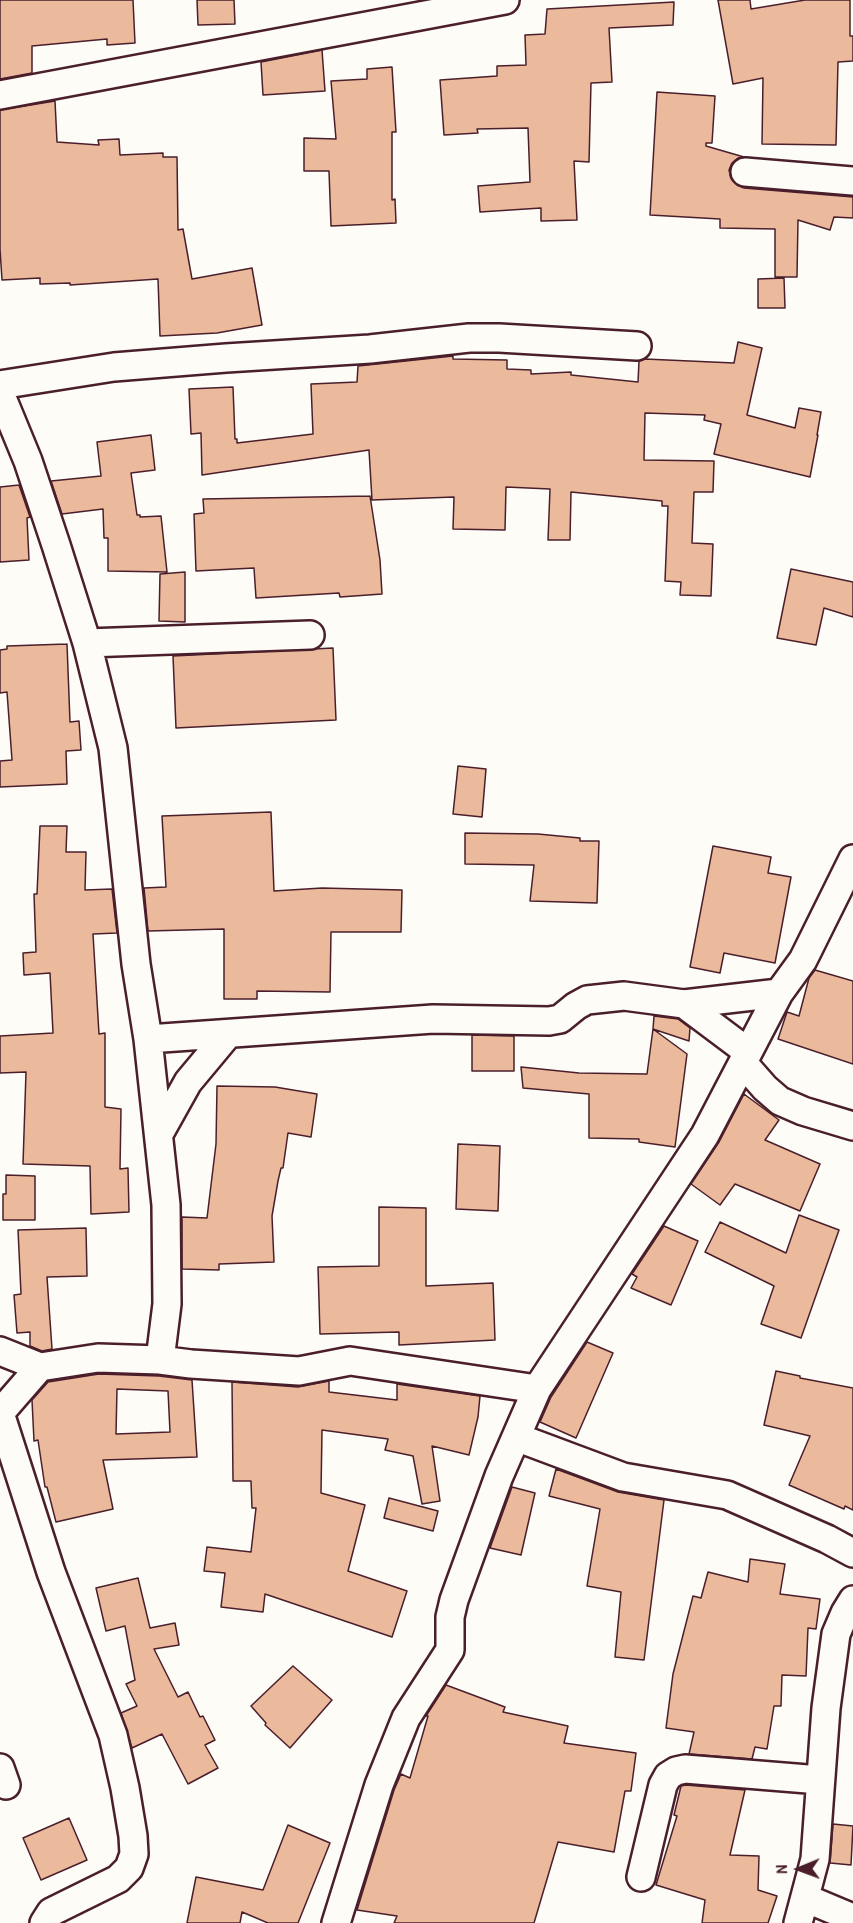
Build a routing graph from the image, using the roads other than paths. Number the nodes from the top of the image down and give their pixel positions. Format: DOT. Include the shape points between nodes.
graph roads {
  1 [pos="505,0"];
  2 [pos="0,95"];
  3 [pos="746,172"];
  4 [pos="853,182"];
  5 [pos="637,346"];
  6 [pos="0,385"];
  7 [pos="0,393"];
  8 [pos="310,635"];
  9 [pos="87,643"];
  10 [pos="853,859"];
  11 [pos="780,993"];
  12 [pos="684,1004"];
  13 [pos="228,1034"];
  14 [pos="148,1039"];
  15 [pos="746,1058"];
  16 [pos="853,1126"];
  17 [pos="159,1134"];
  18 [pos="0,1351"];
  19 [pos="160,1360"];
  20 [pos="40,1367"];
  21 [pos="537,1389"];
  22 [pos="2,1421"];
  23 [pos="516,1437"];
  24 [pos="853,1553"];
  25 [pos="853,1600"];
  26 [pos="820,1780"];
  27 [pos="641,1877"];
  28 [pos="801,1911"];
  29 [pos="853,1918"];
  30 [pos="44,1923"];
  31 [pos="336,1923"];
  1 -- 2 [label="street"];
  3 -- 4 [label="street"];
  5 -- 6 [label="street" via="469,338 114,367"];
  7 -- 9 [label="street" via="28,461"];
  8 -- 9 [label="street"];
  9 -- 14 [label="street" via="113,748"];
  10 -- 11 [label="street" via="803,960"];
  11 -- 12 [label="street"];
  11 -- 15 [label="street"];
  12 -- 13 [label="street" via="624,996 587,1000 549,1022 433,1019"];
  12 -- 15 [label="street"];
  13 -- 14 [label="street"];
  13 -- 17 [label="street" via="188,1082"];
  14 -- 17 [label="street"];
  15 -- 16 [label="street" via="765,1088 780,1101"];
  15 -- 21 [label="street" via="705,1135"];
  17 -- 19 [label="street" via="166,1216 166,1304"];
  18 -- 20 [label="street"];
  19 -- 20 [label="street" via="98,1358"];
  19 -- 21 [label="street" via="299,1371 350,1361"];
  20 -- 22 [label="street"];
  21 -- 23 [label="street"];
  22 -- 30 [label="street" via="51,1572 113,1735 133,1836 134,1854 129,1868 118,1879 51,1912"];
  23 -- 24 [label="street" via="624,1476 728,1495"];
  23 -- 31 [label="street" via="454,1600 450,1650 406,1718 379,1785"];
  25 -- 26 [label="street" via="836,1634"];
  26 -- 27 [label="street" via="685,1768 676,1771 663,1785"];
  26 -- 28 [label="street" via="815,1859"];
  28 -- 29 [label="street"];
}
